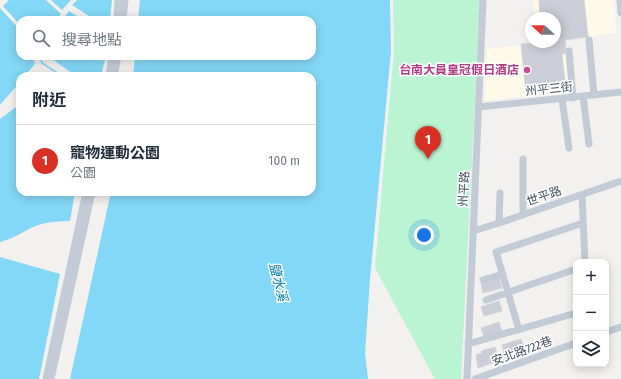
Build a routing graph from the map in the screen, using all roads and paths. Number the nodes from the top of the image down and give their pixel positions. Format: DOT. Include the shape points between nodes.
graph roads {
  1 [pos="118,0"];
  2 [pos="125,0"];
  3 [pos="484,0"];
  4 [pos="620,0"];
  5 [pos="621,13"];
  6 [pos="117,16"];
  7 [pos="123,16"];
  8 [pos="589,40"];
  9 [pos="569,51"];
  10 [pos="111,60"];
  11 [pos="117,60"];
  12 [pos="110,72"];
  13 [pos="115,72"];
  14 [pos="621,92"];
  15 [pos="594,95"];
  16 [pos="583,96"];
  17 [pos="574,98"];
  18 [pos="562,99"];
  19 [pos="479,107"];
  20 [pos="589,144"];
  21 [pos="569,148"];
  22 [pos="523,159"];
  23 [pos="621,181"];
  24 [pos="500,193"];
  25 [pos="582,195"];
  26 [pos="85,196"];
  27 [pos="91,196"];
  28 [pos="523,215"];
  29 [pos="499,223"];
  30 [pos="583,223"];
  31 [pos="473,231"];
  32 [pos="585,259"];
  33 [pos="573,270"];
  34 [pos="502,274"];
  35 [pos="483,280"];
  36 [pos="508,292"];
  37 [pos="486,300"];
  38 [pos="573,314"];
  39 [pos="621,327"];
  40 [pos="519,330"];
  41 [pos="609,331"];
  42 [pos="468,344"];
  43 [pos="573,344"];
  44 [pos="46,379"];
  45 [pos="52,379"];
  46 [pos="467,379"];
  47 [pos="475,379"];
  1 -- 6 [label="street"];
  2 -- 7 [label="street"];
  3 -- 19 [label="street, 州平路"];
  4 -- 5 [label="street"];
  8 -- 15 [label="street"];
  9 -- 17 [label="street"];
  10 -- 12 [label="street"];
  11 -- 13 [label="street"];
  14 -- 15 [label="street, 州平三街"];
  15 -- 16 [label="street, 州平三街"];
  16 -- 17 [label="street, 州平三街"];
  16 -- 20 [label="street"];
  17 -- 18 [label="street, 州平三街"];
  18 -- 19 [label="street, 州平三街"];
  18 -- 21 [label="street"];
  19 -- 31 [label="street, 州平路"];
  22 -- 28 [label="street"];
  23 -- 25 [label="street, 世平路"];
  24 -- 29 [label="street"];
  25 -- 28 [label="street, 世平路"];
  25 -- 30 [label="street"];
  26 -- 44 [label="street"];
  27 -- 45 [label="street"];
  28 -- 29 [label="street, 世平路"];
  29 -- 31 [label="street, 世平路"];
  30 -- 32 [label="street"];
  30 -- 34 [label="street" via="496,252"];
  31 -- 42 [label="street, 州平路"];
  33 -- 36 [label="street"];
  34 -- 35 [label="street"];
  34 -- 36 [label="street"];
  36 -- 37 [label="street"];
  36 -- 40 [label="street"];
  38 -- 40 [label="street"];
  39 -- 41 [label="street"];
  40 -- 42 [label="street"];
  42 -- 46 [label="street, 州平路"];
  43 -- 47 [label="street, 安北路722巷"];
}
